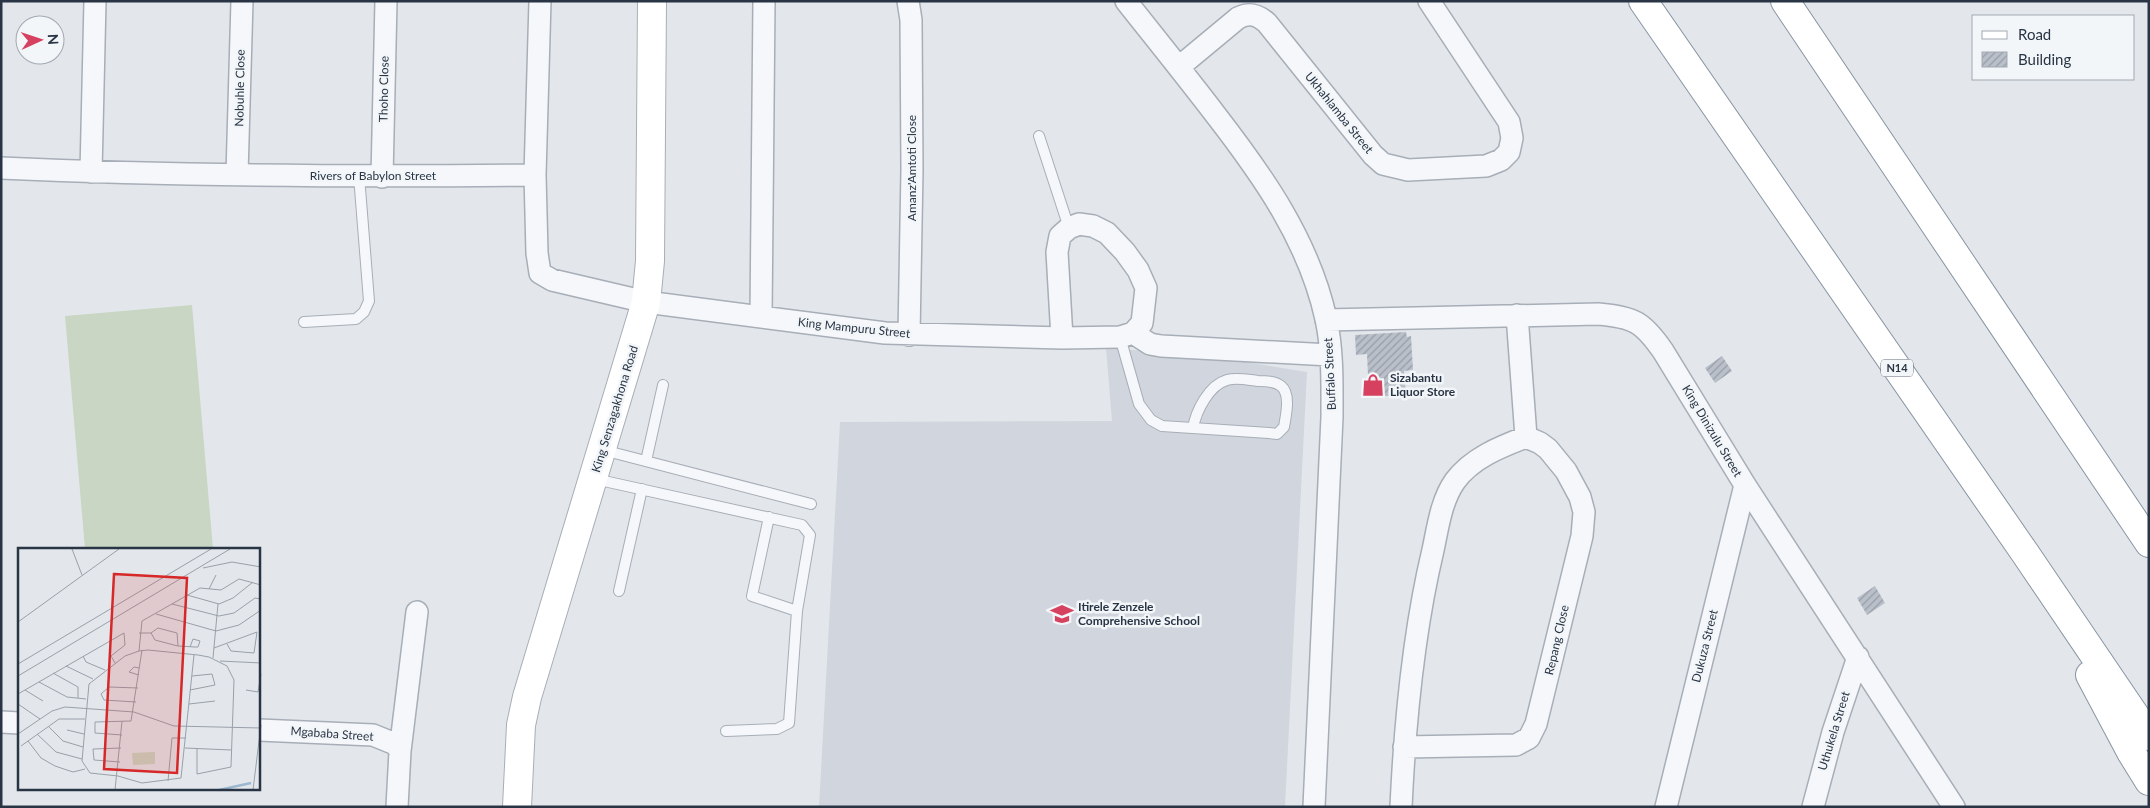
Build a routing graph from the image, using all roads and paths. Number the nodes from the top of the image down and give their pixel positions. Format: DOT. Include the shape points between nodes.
graph roads {
  1 [pos="95,1"];
  2 [pos="242,1"];
  3 [pos="386,1"];
  4 [pos="540,1"];
  5 [pos="652,1"];
  6 [pos="764,1"];
  7 [pos="908,1"];
  8 [pos="1126,1"];
  9 [pos="1429,1"];
  10 [pos="1643,1"];
  11 [pos="1785,1"];
  12 [pos="1179,67"];
  13 [pos="1039,136"];
  14 [pos="1,168"];
  15 [pos="91,172"];
  16 [pos="237,174"];
  17 [pos="536,175"];
  18 [pos="359,176"];
  19 [pos="382,176"];
  20 [pos="1069,228"];
  21 [pos="646,302"];
  22 [pos="1516,315"];
  23 [pos="762,317"];
  24 [pos="1326,320"];
  25 [pos="304,322"];
  26 [pos="909,335"];
  27 [pos="1127,335"];
  28 [pos="1062,338"];
  29 [pos="1330,355"];
  30 [pos="664,385"];
  31 [pos="1193,428"];
  32 [pos="1526,437"];
  33 [pos="602,450"];
  34 [pos="646,461"];
  35 [pos="594,479"];
  36 [pos="1745,484"];
  37 [pos="642,489"];
  38 [pos="811,504"];
  39 [pos="769,517"];
  40 [pos="2149,543"];
  41 [pos="2025,553"];
  42 [pos="619,591"];
  43 [pos="797,611"];
  44 [pos="417,612"];
  45 [pos="1858,657"];
  46 [pos="1,722"];
  47 [pos="18,722"];
  48 [pos="260,730"];
  49 [pos="726,731"];
  50 [pos="2149,736"];
  51 [pos="1404,746"];
  52 [pos="400,751"];
  53 [pos="2149,781"];
  54 [pos="397,807"];
  55 [pos="517,807"];
  56 [pos="1314,807"];
  57 [pos="1401,807"];
  58 [pos="1666,807"];
  59 [pos="1813,807"];
  60 [pos="1954,807"];
  1 -- 15 [label="street"];
  2 -- 16 [label="street, Nobuhle Close"];
  3 -- 19 [label="street, Thoho Close"];
  4 -- 17 [label="street"];
  5 -- 21 [label="main road, King Senzagakhona Road" via="650,261"];
  6 -- 23 [label="street"];
  7 -- 26 [label="street, Amanz'Amtoti Close" via="911,20 912,170"];
  8 -- 12 [label="street, Buffalo Street"];
  9 -- 12 [label="street, Ukhahlamba Street" via="1509,122 1512,138 1509,152 1493,165 1408,170 1383,164 1259,16 1249,14 1238,18"];
  10 -- 41 [label="main road, N14"];
  11 -- 40 [label="main road"];
  12 -- 24 [label="street, Buffalo Street" via="1254,164 1278,202 1310,268"];
  13 -- 20 [label="lane"];
  14 -- 15 [label="street, Rivers of Babylon Street"];
  15 -- 16 [label="street, Rivers of Babylon Street"];
  16 -- 18 [label="street, Rivers of Babylon Street"];
  17 -- 19 [label="street, Rivers of Babylon Street"];
  17 -- 21 [label="street" via="540,273 552,280"];
  18 -- 19 [label="street, Rivers of Babylon Street"];
  18 -- 25 [label="lane" via="369,301 356,319"];
  20 -- 27 [label="street" via="1079,224 1107,233 1138,270 1146,288 1146,307 1142,322"];
  20 -- 28 [label="street" via="1060,236 1057,252"];
  21 -- 23 [label="street, King Mampuru Street"];
  21 -- 33 [label="main road, King Senzagakhona Road"];
  22 -- 24 [label="street, King Dinizulu Street"];
  22 -- 32 [label="street"];
  22 -- 36 [label="street, King Dinizulu Street" via="1598,314 1638,322 1650,332 1663,351"];
  23 -- 26 [label="street, King Mampuru Street"];
  24 -- 29 [label="street, Buffalo Street"];
  26 -- 28 [label="street, King Mampuru Street"];
  27 -- 28 [label="street, King Mampuru Street"];
  27 -- 29 [label="street" via="1161,346"];
  27 -- 31 [label="lane" via="1139,404 1151,420 1162,426"];
  29 -- 56 [label="street, Buffalo Street" via="1332,417"];
  30 -- 34 [label="lane"];
  31 -- 31 [label="lane" via="1278,434 1284,426 1286,394 1281,386 1269,382 1227,380 1204,400 1195,416"];
  32 -- 51 [label="street" via="1474,462 1447,495 1426,576 1413,653"];
  32 -- 51 [label="street, Repang Close" via="1540,443 1556,458 1580,497 1584,512 1582,536 1536,724 1529,738 1516,745"];
  33 -- 34 [label="lane"];
  33 -- 35 [label="main road, King Senzagakhona Road"];
  34 -- 38 [label="lane"];
  35 -- 37 [label="lane"];
  35 -- 55 [label="main road, King Senzagakhona Road" via="525,703"];
  36 -- 45 [label="street, King Dinizulu Street"];
  36 -- 58 [label="street, Dukuza Street"];
  37 -- 39 [label="lane"];
  37 -- 42 [label="lane"];
  39 -- 43 [label="lane" via="802,525 810,535"];
  39 -- 43 [label="lane" via="752,596"];
  41 -- 50 [label="main road, N14"];
  41 -- 53 [label="main road" via="2121,735"];
  43 -- 49 [label="lane" via="789,723 777,729"];
  44 -- 52 [label="street"];
  45 -- 59 [label="street, Uthukela Street"];
  45 -- 60 [label="street, King Dinizulu Street"];
  46 -- 47 [label="street"];
  48 -- 52 [label="street, Mgababa Street" via="373,735 395,744"];
  51 -- 57 [label="street"];
  52 -- 54 [label="street"];
}
